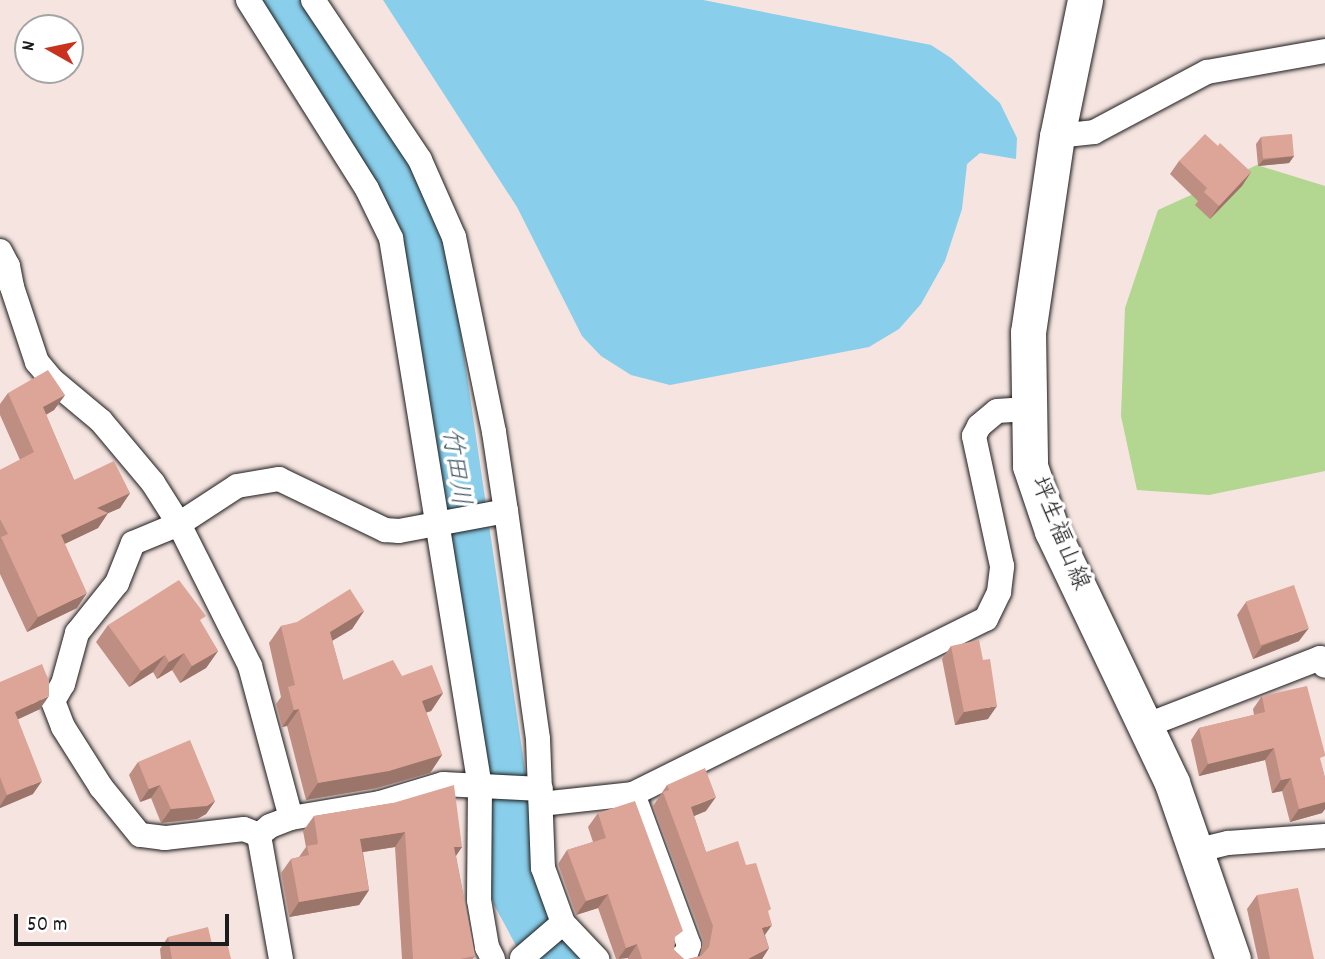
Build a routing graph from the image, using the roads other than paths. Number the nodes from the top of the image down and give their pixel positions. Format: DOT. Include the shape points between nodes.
graph roads {
  1 [pos="248,0"];
  2 [pos="313,0"];
  3 [pos="1085,0"];
  4 [pos="1325,51"];
  5 [pos="1057,136"];
  6 [pos="0,251"];
  7 [pos="1027,409"];
  8 [pos="500,513"];
  9 [pos="443,522"];
  10 [pos="179,524"];
  11 [pos="1325,666"];
  12 [pos="1144,726"];
  13 [pos="484,788"];
  14 [pos="536,794"];
  15 [pos="633,794"];
  16 [pos="291,818"];
  17 [pos="259,835"];
  18 [pos="1325,836"];
  19 [pos="1195,851"];
  20 [pos="560,925"];
  21 [pos="520,958"];
  22 [pos="281,959"];
  23 [pos="494,959"];
  24 [pos="597,959"];
  25 [pos="678,959"];
  26 [pos="1233,959"];
  1 -- 9 [label="street" via="367,189 391,238"];
  2 -- 8 [label="street" via="419,160 454,237 494,432"];
  3 -- 5 [label="main road, 坪生福山線"];
  4 -- 5 [label="street" via="1207,72 1094,132"];
  5 -- 7 [label="main road, 坪生福山線" via="1028,332"];
  6 -- 10 [label="street" via="37,362 51,380 101,421"];
  7 -- 12 [label="main road, 坪生福山線" via="1030,466 1052,531"];
  7 -- 15 [label="street" via="997,411 974,436 1002,566 999,592 986,619"];
  8 -- 9 [label="street"];
  8 -- 14 [label="street" via="538,739"];
  9 -- 10 [label="street" via="384,530 279,480 237,486"];
  9 -- 13 [label="street"];
  10 -- 16 [label="street" via="250,666"];
  10 -- 17 [label="street" via="133,543 117,583 77,633 63,684 53,701 63,727 101,787 141,835 165,838 244,830"];
  11 -- 12 [label="street" via="1320,658"];
  12 -- 19 [label="main road, 坪生福山線" via="1172,783"];
  13 -- 14 [label="street"];
  13 -- 16 [label="street" via="443,784 380,803"];
  13 -- 23 [label="street" via="479,900 487,947"];
  14 -- 15 [label="street"];
  14 -- 20 [label="street" via="543,868"];
  15 -- 25 [label="street" via="689,945 685,956"];
  16 -- 17 [label="street"];
  17 -- 22 [label="street"];
  18 -- 19 [label="street" via="1228,843"];
  19 -- 26 [label="main road, 坪生福山線"];
  20 -- 21 [label="street"];
  20 -- 24 [label="street"];
}
